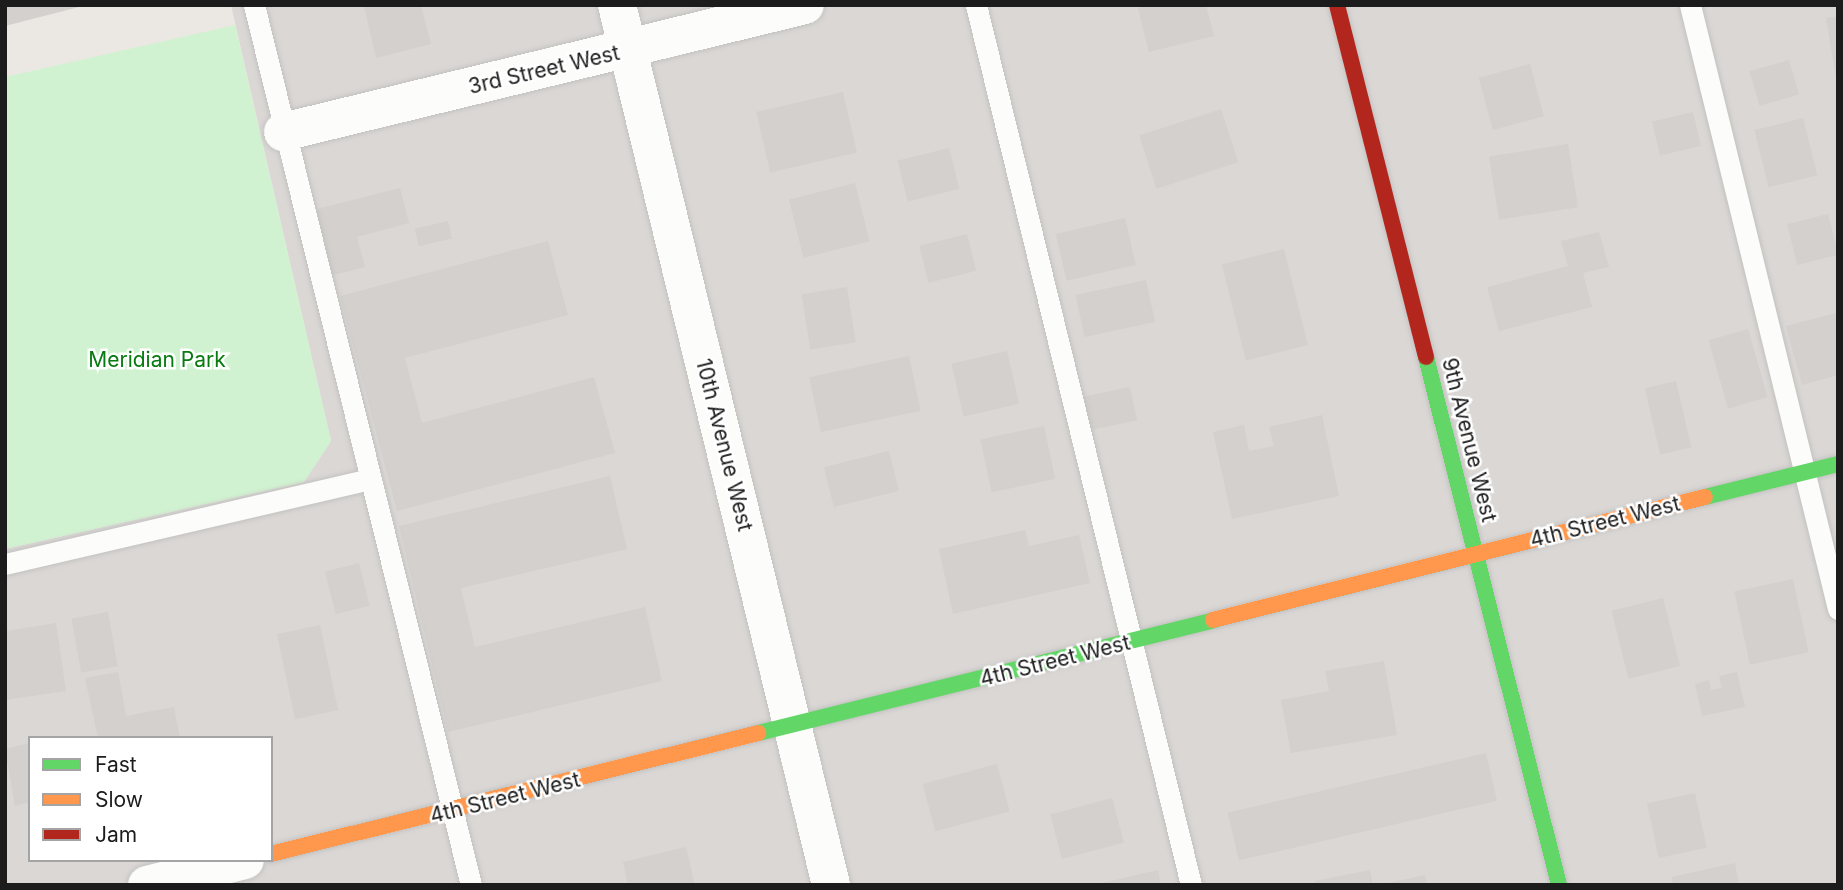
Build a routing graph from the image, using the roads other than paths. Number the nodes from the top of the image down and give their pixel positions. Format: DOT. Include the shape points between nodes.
graph roads {
  1 [pos="254,5"];
  2 [pos="617,5"];
  3 [pos="805,5"];
  4 [pos="976,5"];
  5 [pos="1336,5"];
  6 [pos="1690,5"];
  7 [pos="629,49"];
  8 [pos="283,132"];
  9 [pos="1838,464"];
  10 [pos="1804,473"];
  11 [pos="367,480"];
  12 [pos="1476,554"];
  13 [pos="5,564"];
  14 [pos="1838,609"];
  15 [pos="1132,642"];
  16 [pos="793,728"];
  17 [pos="452,810"];
  18 [pos="273,854"];
  19 [pos="237,862"];
  20 [pos="146,885"];
  21 [pos="471,885"];
  22 [pos="831,885"];
  23 [pos="1191,885"];
  24 [pos="1559,885"];
  1 -- 8 [label="lane"];
  2 -- 7 [label="street, 10th Avenue West"];
  3 -- 7 [label="street, 3rd Street West"];
  4 -- 15 [label="lane"];
  5 -- 12 [label="street, 9th Avenue West"];
  6 -- 10 [label="lane"];
  7 -- 8 [label="street, 3rd Street West"];
  7 -- 16 [label="street, 10th Avenue West"];
  8 -- 11 [label="lane"];
  9 -- 10 [label="street, 4th Street West"];
  10 -- 12 [label="street, 4th Street West"];
  10 -- 14 [label="lane"];
  11 -- 13 [label="lane"];
  11 -- 17 [label="lane"];
  12 -- 15 [label="street, 4th Street West"];
  12 -- 24 [label="street, 9th Avenue West"];
  15 -- 16 [label="street, 4th Street West"];
  15 -- 23 [label="lane"];
  16 -- 17 [label="street, 4th Street West"];
  16 -- 22 [label="street, 10th Avenue West"];
  17 -- 18 [label="street, 4th Street West"];
  17 -- 21 [label="lane"];
  19 -- 20 [label="street"];
}
